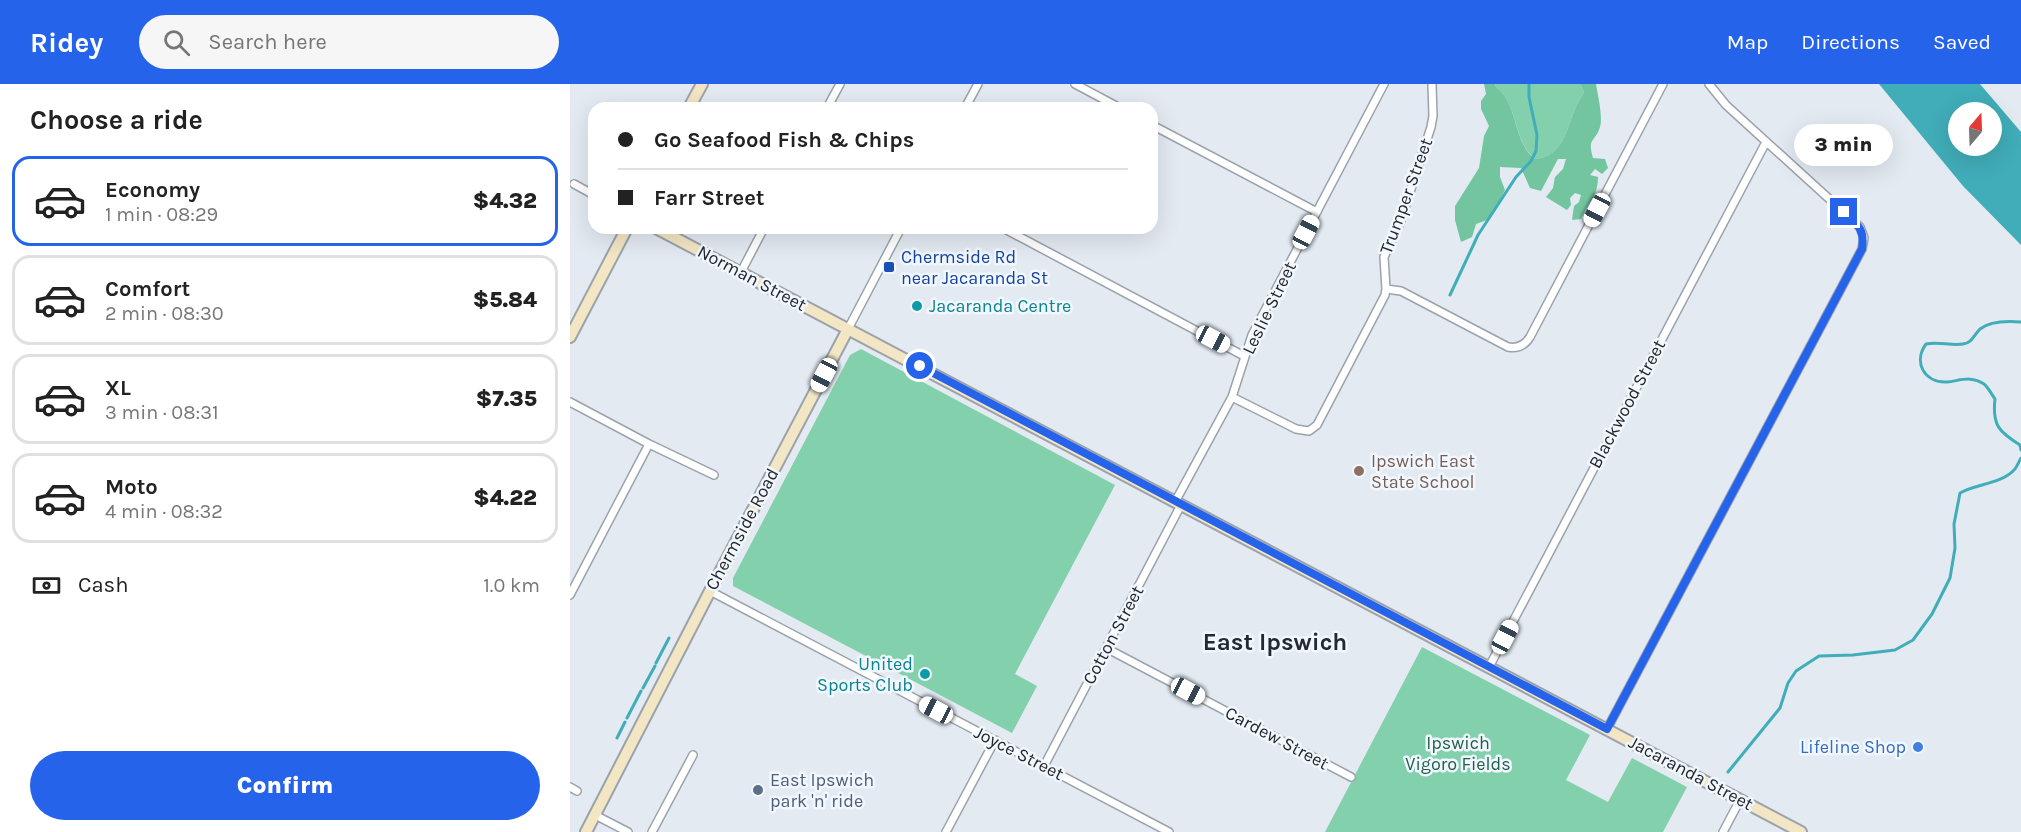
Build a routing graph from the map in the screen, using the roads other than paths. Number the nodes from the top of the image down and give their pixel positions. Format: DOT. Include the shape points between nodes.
graph roads {
  1 [pos="702,84"];
  2 [pos="840,84"];
  3 [pos="978,84"];
  4 [pos="1075,84"];
  5 [pos="1384,84"];
  6 [pos="1432,84"];
  7 [pos="1664,84"];
  8 [pos="1709,84"];
  9 [pos="692,102"];
  10 [pos="830,102"];
  11 [pos="968,102"];
  12 [pos="1109,102"];
  13 [pos="1158,128"];
  14 [pos="1766,142"];
  15 [pos="574,184"];
  16 [pos="588,192"];
  17 [pos="1317,212"];
  18 [pos="624,234"];
  19 [pos="668,234"];
  20 [pos="761,234"];
  21 [pos="899,234"];
  22 [pos="1014,234"];
  23 [pos="741,272"];
  24 [pos="1386,289"];
  25 [pos="848,329"];
  26 [pos="570,337"];
  27 [pos="1244,356"];
  28 [pos="1232,396"];
  29 [pos="570,402"];
  30 [pos="649,444"];
  31 [pos="714,475"];
  32 [pos="1178,503"];
  33 [pos="710,591"];
  34 [pos="570,595"];
  35 [pos="1106,648"];
  36 [pos="1489,667"];
  37 [pos="1607,729"];
  38 [pos="995,740"];
  39 [pos="693,755"];
  40 [pos="1044,766"];
  41 [pos="1351,777"];
  42 [pos="1740,800"];
  43 [pos="595,815"];
  44 [pos="586,832"];
  45 [pos="628,832"];
  46 [pos="652,832"];
  47 [pos="946,832"];
  48 [pos="1169,832"];
  49 [pos="1724,832"];
  50 [pos="1801,832"];
  1 -- 9 [label="street"];
  2 -- 10 [label="street"];
  3 -- 11 [label="street"];
  4 -- 12 [label="street"];
  5 -- 17 [label="street, Leslie Street"];
  6 -- 24 [label="street, Trumper Street" via="1431,127 1400,223 1383,259"];
  7 -- 24 [label="street" via="1523,345 1508,347 1404,292"];
  8 -- 14 [label="street"];
  13 -- 17 [label="street"];
  14 -- 36 [label="street, Blackwood Street"];
  14 -- 37 [label="street" via="1860,226 1862,249"];
  15 -- 16 [label="street"];
  17 -- 27 [label="street, Leslie Street"];
  18 -- 26 [label="street"];
  19 -- 23 [label="street, Norman Street"];
  20 -- 23 [label="street"];
  21 -- 25 [label="street, Chermside Road"];
  22 -- 27 [label="street"];
  23 -- 25 [label="street, Norman Street"];
  24 -- 28 [label="street, Trumper Street" via="1317,425 1309,431 1296,429"];
  25 -- 32 [label="street, Jacaranda Street"];
  25 -- 33 [label="street, Chermside Road"];
  27 -- 28 [label="street, Leslie Street"];
  28 -- 32 [label="street, Leslie Street"];
  29 -- 30 [label="street"];
  30 -- 31 [label="street"];
  30 -- 34 [label="street"];
  32 -- 35 [label="street, Cotton Street"];
  32 -- 36 [label="street, Jacaranda Street"];
  33 -- 38 [label="street, Joyce Street"];
  33 -- 43 [label="street, Chermside Road"];
  35 -- 40 [label="street, Cotton Street"];
  35 -- 41 [label="street, Cardew Street"];
  36 -- 37 [label="street, Jacaranda Street"];
  37 -- 42 [label="street, Jacaranda Street"];
  38 -- 40 [label="street, Joyce Street"];
  38 -- 47 [label="street"];
  39 -- 46 [label="street"];
  40 -- 48 [label="street, Joyce Street"];
  42 -- 49 [label="street"];
  42 -- 50 [label="street, Jacaranda Street"];
  43 -- 44 [label="street, Chermside Road"];
  43 -- 45 [label="street"];
}
